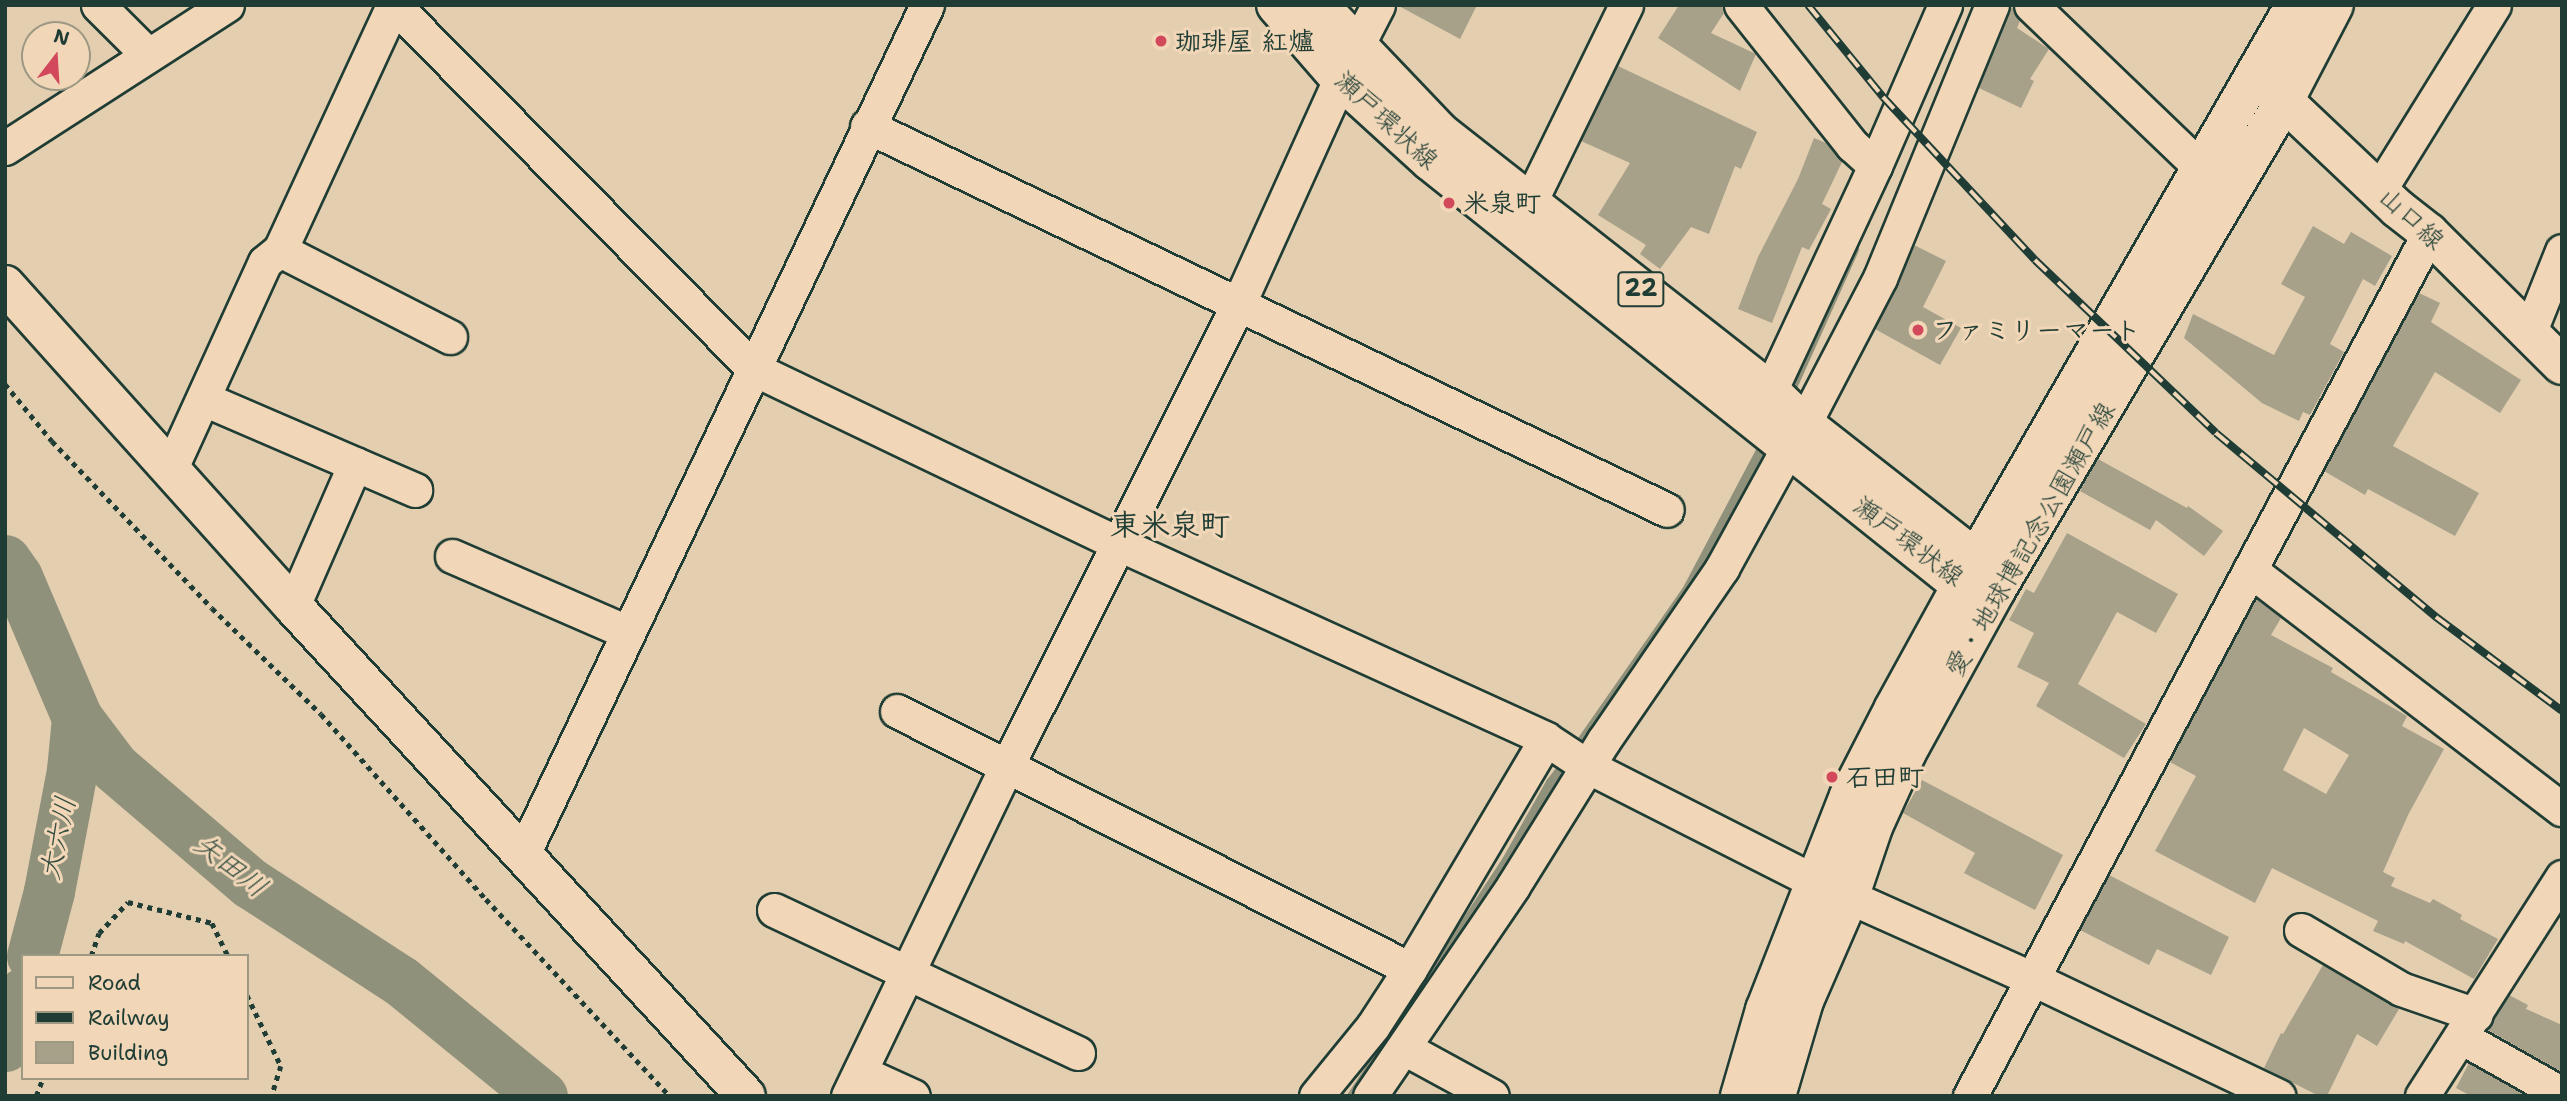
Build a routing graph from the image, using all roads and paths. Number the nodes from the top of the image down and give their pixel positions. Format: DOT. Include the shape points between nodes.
graph roads {
  1 [pos="98,5"];
  2 [pos="227,5"];
  3 [pos="394,5"];
  4 [pos="927,5"];
  5 [pos="1276,5"];
  6 [pos="1320,5"];
  7 [pos="1378,5"];
  8 [pos="1626,5"];
  9 [pos="1741,5"];
  10 [pos="1945,5"];
  11 [pos="1992,5"];
  12 [pos="2031,5"];
  13 [pos="2295,5"];
  14 [pos="2334,5"];
  15 [pos="2494,5"];
  16 [pos="148,55"];
  17 [pos="1348,63"];
  18 [pos="2269,90"];
  19 [pos="867,126"];
  20 [pos="5,148"];
  21 [pos="1875,166"];
  22 [pos="2203,169"];
  23 [pos="2380,190"];
  24 [pos="1530,202"];
  25 [pos="2429,233"];
  26 [pos="280,250"];
  27 [pos="2562,251"];
  28 [pos="5,285"];
  29 [pos="1239,303"];
  30 [pos="2530,331"];
  31 [pos="450,337"];
  32 [pos="2562,365"];
  33 [pos="754,369"];
  34 [pos="5,384"];
  35 [pos="1770,391"];
  36 [pos="204,399"];
  37 [pos="1796,436"];
  38 [pos="355,464"];
  39 [pos="171,468"];
  40 [pos="415,490"];
  41 [pos="1667,510"];
  42 [pos="1119,544"];
  43 [pos="452,556"];
  44 [pos="2250,570"];
  45 [pos="1978,578"];
  46 [pos="293,606"];
  47 [pos="627,632"];
  48 [pos="897,710"];
  49 [pos="1546,739"];
  50 [pos="1007,766"];
  51 [pos="1587,766"];
  52 [pos="2562,809"];
  53 [pos="523,854"];
  54 [pos="2562,877"];
  55 [pos="1833,889"];
  56 [pos="774,910"];
  57 [pos="2301,930"];
  58 [pos="92,954"];
  59 [pos="227,954"];
  60 [pos="1410,969"];
  61 [pos="908,974"];
  62 [pos="2033,979"];
  63 [pos="248,997"];
  64 [pos="2468,1026"];
  65 [pos="1404,1048"];
  66 [pos="1078,1053"];
  67 [pos="854,1084"];
  68 [pos="2562,1094"];
  69 [pos="272,1096"];
  70 [pos="670,1096"];
  71 [pos="746,1096"];
  72 [pos="913,1096"];
  73 [pos="1316,1096"];
  74 [pos="1370,1096"];
  75 [pos="1492,1096"];
  76 [pos="1740,1096"];
  77 [pos="1776,1096"];
  78 [pos="1970,1096"];
  79 [pos="2278,1096"];
  80 [pos="2422,1096"];
  1 -- 16 [label="street"];
  2 -- 16 [label="street"];
  3 -- 26 [label="street"];
  3 -- 33 [label="street"];
  4 -- 19 [label="street"];
  5 -- 17 [label="main road, 瀬戸環状線 / 22"];
  6 -- 17 [label="main road, 瀬戸環状線 / 22"];
  7 -- 17 [label="street"];
  8 -- 24 [label="street"];
  9 -- 21 [label="street" via="1852,145"];
  10 -- 21 [label="street"];
  11 -- 37 [label="street" via="1880,278"];
  12 -- 22 [label="street"];
  13 -- 18 [label="main road, 愛・地球博記念公園瀬戸線"];
  14 -- 18 [label="main road, 愛・地球博記念公園瀬戸線"];
  15 -- 23 [label="street"];
  16 -- 20 [label="street"];
  17 -- 24 [label="main road, 瀬戸環状線 / 22"];
  17 -- 29 [label="street"];
  17 -- 37 [label="main road, 瀬戸環状線 / 22" via="1430,161 1743,408"];
  18 -- 22 [label="main road, 愛・地球博記念公園瀬戸線"];
  18 -- 23 [label="main road, 山口線"];
  18 -- 45 [label="main road, 愛・地球博記念公園瀬戸線"];
  19 -- 29 [label="street"];
  19 -- 33 [label="street"];
  21 -- 35 [label="street"];
  22 -- 45 [label="main road, 愛・地球博記念公園瀬戸線"];
  23 -- 25 [label="main road, 山口線"];
  24 -- 35 [label="main road, 瀬戸環状線 / 22"];
  25 -- 30 [label="main road, 山口線"];
  25 -- 44 [label="street"];
  26 -- 31 [label="street"];
  26 -- 36 [label="street" via="265,262"];
  27 -- 30 [label="street"];
  28 -- 39 [label="main road"];
  29 -- 41 [label="street"];
  29 -- 42 [label="street"];
  30 -- 32 [label="main road, 山口線"];
  33 -- 42 [label="street"];
  33 -- 47 [label="street"];
  34 -- 70 [label="path" via="52,441 321,714"];
  35 -- 37 [label="main road, 瀬戸環状線 / 22"];
  36 -- 38 [label="street"];
  36 -- 39 [label="street"];
  37 -- 45 [label="main road, 瀬戸環状線 / 22"];
  37 -- 51 [label="street" via="1722,568"];
  38 -- 40 [label="street"];
  38 -- 46 [label="street"];
  39 -- 46 [label="main road"];
  42 -- 49 [label="street"];
  42 -- 50 [label="street"];
  43 -- 47 [label="street"];
  44 -- 52 [label="street"];
  44 -- 62 [label="street"];
  45 -- 55 [label="main road, 愛・地球博記念公園瀬戸線" via="1873,827"];
  46 -- 53 [label="main road"];
  47 -- 53 [label="street"];
  48 -- 50 [label="street"];
  49 -- 51 [label="street"];
  49 -- 60 [label="street"];
  50 -- 60 [label="street"];
  50 -- 61 [label="street"];
  51 -- 55 [label="street"];
  51 -- 65 [label="street"];
  53 -- 71 [label="main road"];
  54 -- 64 [label="street"];
  55 -- 62 [label="street"];
  55 -- 76 [label="main road, 愛・地球博記念公園瀬戸線" via="1765,1010"];
  55 -- 77 [label="main road, 愛・地球博記念公園瀬戸線"];
  56 -- 61 [label="street"];
  57 -- 64 [label="street"];
  58 -- 59 [label="path" via="99,933 128,902 212,923"];
  60 -- 73 [label="street" via="1373,1026"];
  61 -- 66 [label="street"];
  61 -- 67 [label="street"];
  62 -- 78 [label="street"];
  62 -- 79 [label="street"];
  63 -- 69 [label="path" via="281,1066"];
  64 -- 68 [label="street"];
  64 -- 80 [label="street"];
  65 -- 74 [label="street"];
  65 -- 75 [label="street"];
  67 -- 72 [label="street"];
}
